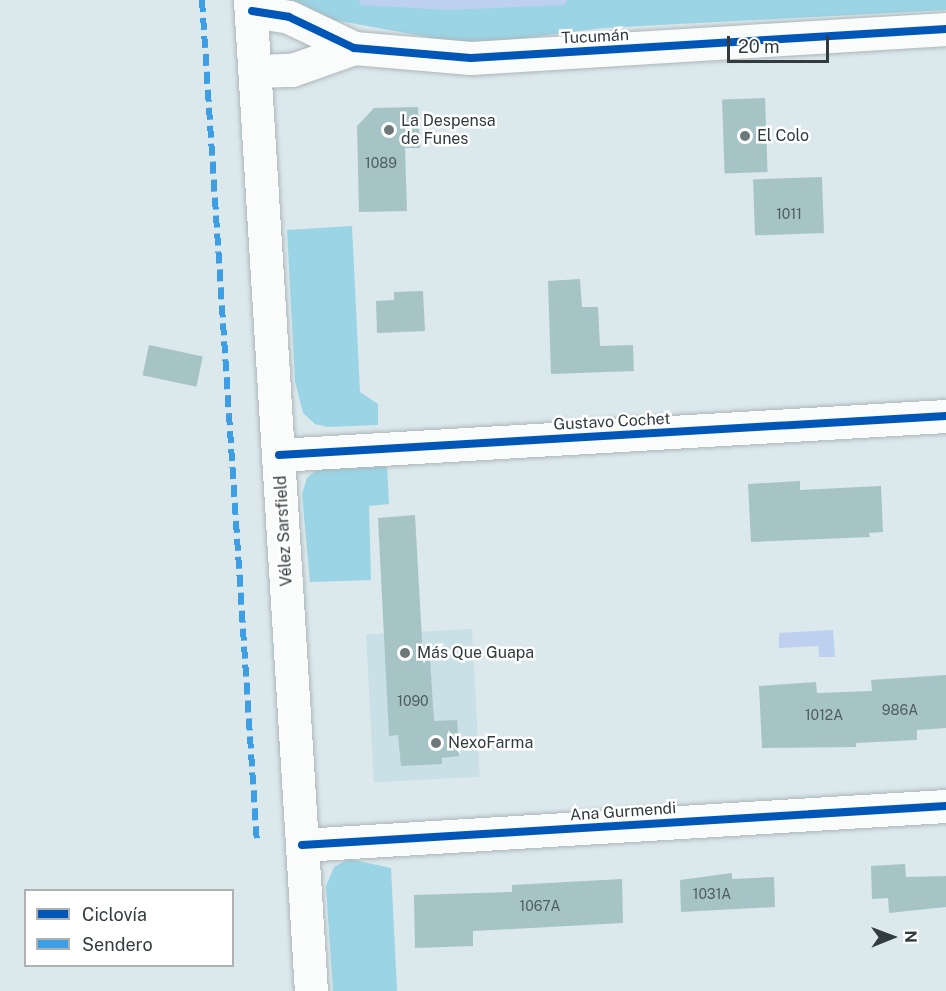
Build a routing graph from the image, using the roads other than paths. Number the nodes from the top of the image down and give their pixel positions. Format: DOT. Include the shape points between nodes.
graph roads {
  1 [pos="251,6"];
  2 [pos="946,29"];
  3 [pos="354,48"];
  4 [pos="256,71"];
  5 [pos="946,416"];
  6 [pos="279,455"];
  7 [pos="946,806"];
  8 [pos="302,845"];
  9 [pos="311,991"];
  1 -- 3 [label="street, Tucumán" via="289,17"];
  1 -- 4 [label="street, Vélez Sarsfield"];
  2 -- 3 [label="street, Tucumán" via="471,58"];
  3 -- 4 [label="street, Tucumán" via="292,70"];
  4 -- 6 [label="street, Vélez Sarsfield"];
  5 -- 6 [label="street, Gustavo Cochet"];
  6 -- 8 [label="street, Vélez Sarsfield"];
  7 -- 8 [label="street, Ana Gurmendi"];
  8 -- 9 [label="street, Vélez Sarsfield"];
}
